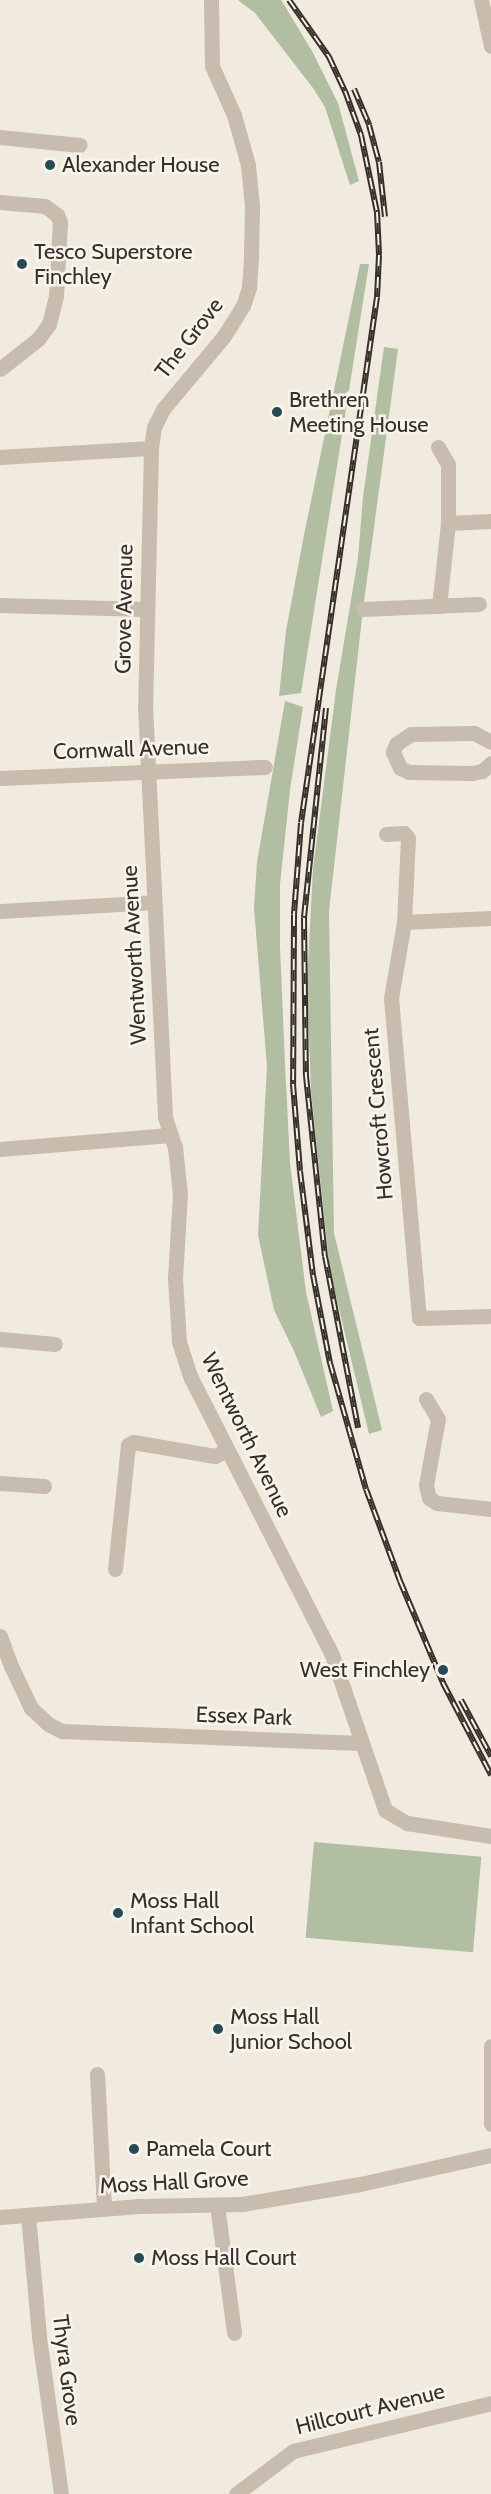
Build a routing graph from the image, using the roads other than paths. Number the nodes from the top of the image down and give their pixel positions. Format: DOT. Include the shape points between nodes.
graph roads {
  1 [pos="211,0"];
  2 [pos="481,0"];
  3 [pos="491,46"];
  4 [pos="0,137"];
  5 [pos="80,145"];
  6 [pos="0,202"];
  7 [pos="0,369"];
  8 [pos="438,447"];
  9 [pos="151,448"];
  10 [pos="0,457"];
  11 [pos="491,521"];
  12 [pos="448,523"];
  13 [pos="479,604"];
  14 [pos="0,605"];
  15 [pos="439,606"];
  16 [pos="145,609"];
  17 [pos="363,609"];
  18 [pos="491,742"];
  19 [pos="491,763"];
  20 [pos="265,767"];
  21 [pos="148,771"];
  22 [pos="0,778"];
  23 [pos="386,834"];
  24 [pos="154,902"];
  25 [pos="0,911"];
  26 [pos="491,918"];
  27 [pos="404,922"];
  28 [pos="169,1135"];
  29 [pos="0,1149"];
  30 [pos="491,1316"];
  31 [pos="0,1339"];
  32 [pos="55,1344"];
  33 [pos="426,1399"];
  34 [pos="227,1450"];
  35 [pos="0,1483"];
  36 [pos="44,1486"];
  37 [pos="491,1509"];
  38 [pos="115,1569"];
  39 [pos="0,1636"];
  40 [pos="360,1743"];
  41 [pos="491,1836"];
  42 [pos="491,2046"];
  43 [pos="97,2074"];
  44 [pos="491,2124"];
  45 [pos="491,2155"];
  46 [pos="217,2205"];
  47 [pos="104,2208"];
  48 [pos="28,2215"];
  49 [pos="0,2217"];
  50 [pos="234,2333"];
  51 [pos="491,2403"];
  52 [pos="61,2494"];
  53 [pos="236,2494"];
  1 -- 9 [label="street, The Grove" via="212,66 234,115 248,165 252,206 249,287 228,331 163,409 154,427"];
  2 -- 3 [label="street"];
  4 -- 5 [label="street"];
  6 -- 7 [label="street" via="45,206 60,222 56,296 49,324 38,339"];
  8 -- 12 [label="street" via="448,464"];
  9 -- 10 [label="street"];
  9 -- 16 [label="street, Grove Avenue"];
  11 -- 12 [label="street"];
  12 -- 15 [label="street"];
  13 -- 15 [label="street"];
  14 -- 16 [label="street"];
  15 -- 17 [label="street"];
  16 -- 21 [label="street, Grove Avenue"];
  18 -- 19 [label="street" via="474,733 411,734 396,744 393,752 400,768 409,772 472,773"];
  20 -- 21 [label="street, Cornwall Avenue"];
  21 -- 22 [label="street, Cornwall Avenue"];
  21 -- 24 [label="street, Wentworth Avenue"];
  23 -- 27 [label="street" via="404,833 408,838"];
  24 -- 25 [label="street"];
  24 -- 28 [label="street, Wentworth Avenue"];
  26 -- 27 [label="street"];
  27 -- 30 [label="street, Howcroft Crescent" via="391,998 419,1318"];
  28 -- 29 [label="street"];
  28 -- 34 [label="street, Wentworth Avenue" via="175,1147 180,1194 175,1278 179,1342 191,1378"];
  31 -- 32 [label="street"];
  33 -- 37 [label="street" via="438,1419 426,1485 429,1498 437,1503"];
  34 -- 38 [label="street" via="215,1456 133,1442 128,1445"];
  34 -- 40 [label="street, Wentworth Avenue" via="332,1655"];
  35 -- 36 [label="street"];
  39 -- 40 [label="street, Essex Park" via="31,1708 62,1731"];
  40 -- 41 [label="street" via="385,1810 407,1822"];
  42 -- 44 [label="street"];
  43 -- 47 [label="street"];
  45 -- 46 [label="street, Moss Hall Grove" via="360,2184"];
  46 -- 47 [label="street, Moss Hall Grove"];
  46 -- 50 [label="street"];
  47 -- 48 [label="street, Moss Hall Grove"];
  48 -- 49 [label="street, Moss Hall Grove"];
  48 -- 52 [label="street, Thyra Grove" via="39,2337"];
  51 -- 53 [label="street, Hillcourt Avenue" via="293,2451"];
}
